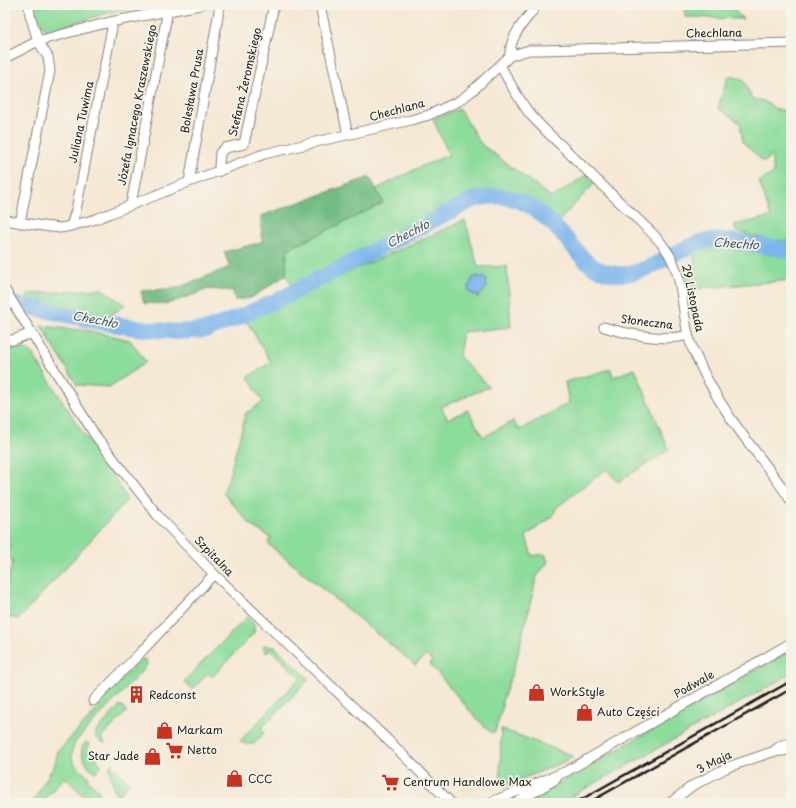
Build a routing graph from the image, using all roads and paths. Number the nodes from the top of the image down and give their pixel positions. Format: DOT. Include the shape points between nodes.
graph roads {
  1 [pos="29,5"];
  2 [pos="200,5"];
  3 [pos="220,5"];
  4 [pos="274,5"];
  5 [pos="320,5"];
  6 [pos="537,5"];
  7 [pos="168,10"];
  8 [pos="110,22"];
  9 [pos="38,41"];
  10 [pos="791,43"];
  11 [pos="510,56"];
  12 [pos="5,58"];
  13 [pos="500,65"];
  14 [pos="348,135"];
  15 [pos="220,171"];
  16 [pos="189,182"];
  17 [pos="131,204"];
  18 [pos="5,220"];
  19 [pos="20,222"];
  20 [pos="71,226"];
  21 [pos="5,290"];
  22 [pos="604,327"];
  23 [pos="32,333"];
  24 [pos="688,335"];
  25 [pos="5,340"];
  26 [pos="791,501"];
  27 [pos="214,574"];
  28 [pos="791,643"];
  29 [pos="93,701"];
  30 [pos="791,743"];
  31 [pos="791,750"];
  32 [pos="772,752"];
  33 [pos="567,771"];
  34 [pos="450,803"];
  35 [pos="489,803"];
  36 [pos="516,803"];
  37 [pos="670,803"];
  1 -- 9 [label="street"];
  2 -- 7 [label="street"];
  3 -- 16 [label="street, Bolesława Prusa"];
  4 -- 15 [label="street, Stefana Żeromskiego" via="244,144 225,148 220,153"];
  5 -- 14 [label="street"];
  6 -- 11 [label="street" via="516,33 510,46"];
  7 -- 8 [label="street"];
  7 -- 17 [label="street, Józefa Ignacego Kraszewskiego"];
  8 -- 9 [label="street"];
  8 -- 20 [label="street, Juliana Tuwima" via="112,28"];
  9 -- 12 [label="street"];
  9 -- 19 [label="street" via="48,57 50,71"];
  10 -- 11 [label="street, Chechlana" via="529,50"];
  11 -- 13 [label="street, Chechlana"];
  13 -- 14 [label="street, Chechlana" via="459,101 444,108 411,120"];
  13 -- 24 [label="street, 29 Listopada" via="529,113 664,247 678,274"];
  14 -- 15 [label="street, Chechlana" via="264,154"];
  15 -- 16 [label="street, Chechlana"];
  16 -- 17 [label="street, Chechlana"];
  17 -- 20 [label="street, Chechlana" via="96,219"];
  18 -- 19 [label="street, Chechlana"];
  19 -- 20 [label="street, Chechlana" via="60,228"];
  21 -- 23 [label="street, Szpitalna"];
  22 -- 24 [label="street, Słoneczna" via="649,336 679,338"];
  23 -- 25 [label="street" via="13,340"];
  23 -- 27 [label="street, Szpitalna" via="105,448 158,516"];
  24 -- 26 [label="street, 29 Listopada" via="705,374 727,413"];
  27 -- 29 [label="street"];
  27 -- 34 [label="street, Szpitalna"];
  28 -- 33 [label="street, Podwale"];
  30 -- 32 [label="street, 3 Maja" via="782,745"];
  31 -- 32 [label="street, 3 Maja"];
  32 -- 37 [label="street, 3 Maja" via="720,771 692,786"];
  33 -- 35 [label="street, Podwale"];
  33 -- 36 [label="street, Podwale"];
}
